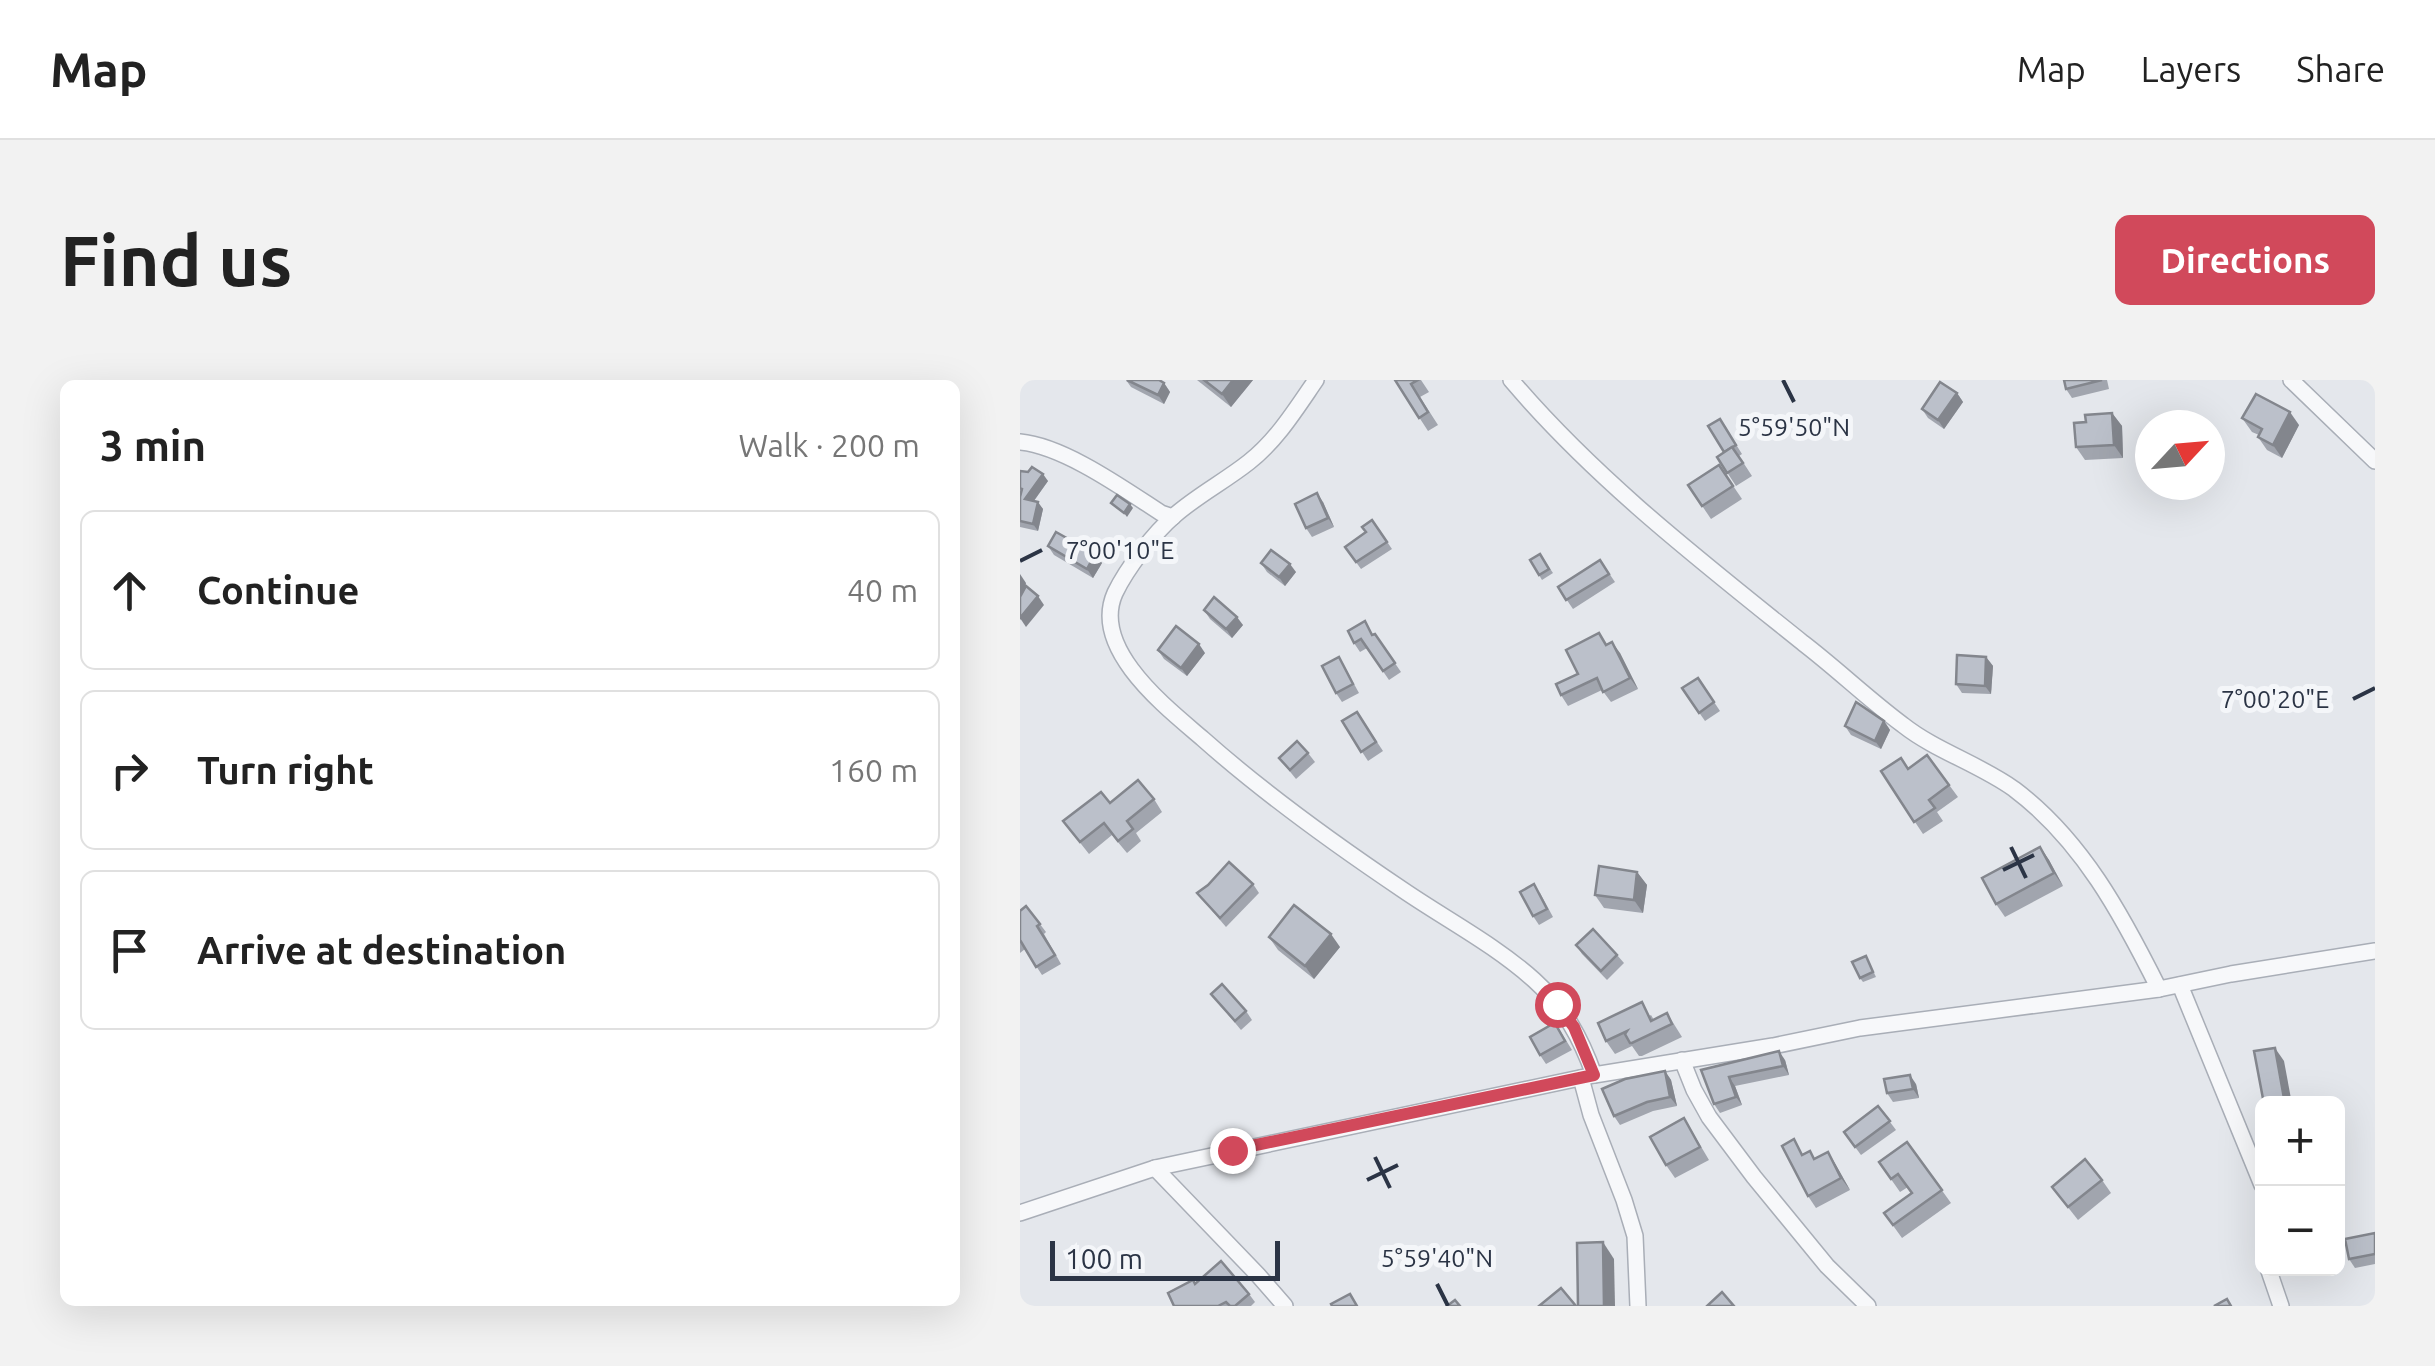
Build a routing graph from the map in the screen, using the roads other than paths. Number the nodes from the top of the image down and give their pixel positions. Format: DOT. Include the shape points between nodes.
graph roads {
  1 [pos="1316,380"];
  2 [pos="1511,380"];
  3 [pos="2291,380"];
  4 [pos="1020,442"];
  5 [pos="2375,461"];
  6 [pos="1173,516"];
  7 [pos="2375,951"];
  8 [pos="2180,985"];
  9 [pos="2159,990"];
  10 [pos="1682,1060"];
  11 [pos="1588,1077"];
  12 [pos="2255,1162"];
  13 [pos="1155,1168"];
  14 [pos="1020,1214"];
  15 [pos="2271,1276"];
  16 [pos="1285,1306"];
  17 [pos="1638,1306"];
  18 [pos="1868,1306"];
  19 [pos="2282,1306"];
  1 -- 6 [label="street" via="1268,445"];
  2 -- 9 [label="street" via="1547,422 1714,573 1906,728 1990,773 2041,812 2106,892"];
  3 -- 5 [label="street"];
  4 -- 6 [label="street" via="1056,451"];
  6 -- 11 [label="street" via="1128,572 1110,611 1116,641 1138,680 1299,818 1534,980 1574,1027"];
  7 -- 8 [label="street"];
  8 -- 9 [label="street"];
  8 -- 12 [label="street"];
  9 -- 10 [label="street" via="1860,1028"];
  10 -- 11 [label="street"];
  10 -- 18 [label="street" via="1709,1117 1743,1162 1826,1266"];
  11 -- 13 [label="street"];
  11 -- 17 [label="street" via="1591,1115 1635,1236"];
  13 -- 14 [label="street"];
  13 -- 16 [label="street"];
  15 -- 19 [label="street"];
}
